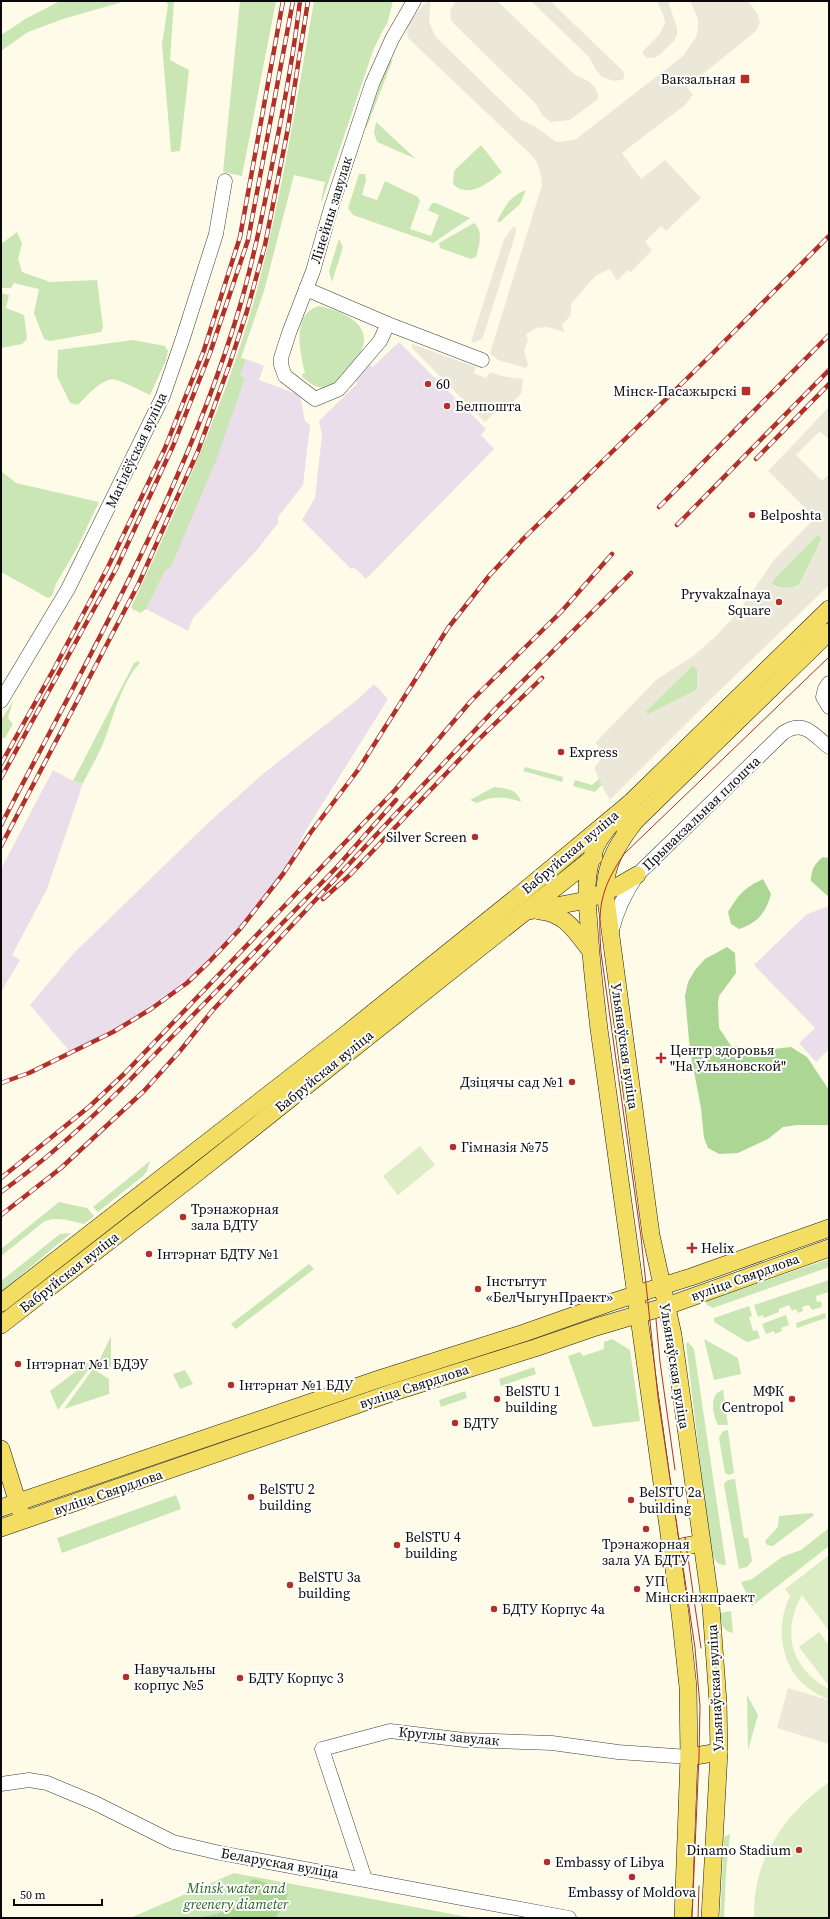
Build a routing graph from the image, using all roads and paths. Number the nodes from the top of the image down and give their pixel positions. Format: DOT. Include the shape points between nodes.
graph roads {
  1 [pos="420,1"];
  2 [pos="410,7"];
  3 [pos="225,180"];
  4 [pos="306,289"];
  5 [pos="388,324"];
  6 [pos="482,360"];
  7 [pos="829,609"];
  8 [pos="829,632"];
  9 [pos="829,683"];
  10 [pos="1,701"];
  11 [pos="829,707"];
  12 [pos="824,743"];
  13 [pos="630,803"];
  14 [pos="633,824"];
  15 [pos="591,860"];
  16 [pos="637,875"];
  17 [pos="605,892"];
  18 [pos="587,900"];
  19 [pos="527,911"];
  20 [pos="611,936"];
  21 [pos="590,950"];
  22 [pos="599,1029"];
  23 [pos="625,1040"];
  24 [pos="829,1228"];
  25 [pos="829,1248"];
  26 [pos="662,1287"];
  27 [pos="636,1295"];
  28 [pos="1,1303"];
  29 [pos="667,1306"];
  30 [pos="639,1314"];
  31 [pos="1,1325"];
  32 [pos="1,1449"];
  33 [pos="17,1502"];
  34 [pos="1,1508"];
  35 [pos="24,1520"];
  36 [pos="1,1528"];
  37 [pos="701,1543"];
  38 [pos="671,1549"];
  39 [pos="719,1752"];
  40 [pos="690,1757"];
  41 [pos="1,1784"];
  42 [pos="365,1878"];
  43 [pos="681,1915"];
  44 [pos="569,1918"];
  45 [pos="710,1918"];
  1 -- 2 [label="street, Лінейны завулак"];
  2 -- 4 [label="street, Лінейны завулак" via="386,51 372,84"];
  3 -- 10 [label="street, Магілёўская вуліца" via="216,234 162,396 68,589"];
  4 -- 5 [label="street"];
  4 -- 5 [label="street, Лінейны завулак" via="289,333 281,365 285,376 315,399 339,389 380,341"];
  5 -- 6 [label="street"];
  7 -- 13 [label="main road, Бабруйская вуліца"];
  8 -- 14 [label="main road, Бабруйская вуліца"];
  9 -- 11 [label="street" via="823,697"];
  12 -- 16 [label="street, Прывакзальная плошча" via="802,727 792,727 783,732"];
  13 -- 15 [label="main road, Бабруйская вуліца" via="605,831"];
  13 -- 28 [label="main road, Бабруйская вуліца" via="345,1035"];
  14 -- 15 [label="main road"];
  14 -- 17 [label="main road, Ульянаўская вуліца" via="613,853"];
  15 -- 18 [label="main road, Ульянаўская вуліца"];
  15 -- 19 [label="main road, Бабруйская вуліца"];
  16 -- 17 [label="main road"];
  16 -- 20 [label="street, Прывакзальная плошча" via="624,894"];
  17 -- 18 [label="main road"];
  17 -- 20 [label="main road, Ульянаўская вуліца"];
  18 -- 19 [label="main road"];
  18 -- 21 [label="main road, Ульянаўская вуліца"];
  19 -- 21 [label="main road" via="546,912 563,918"];
  19 -- 31 [label="main road, Бабруйская вуліца"];
  20 -- 23 [label="main road, Ульянаўская вуліца"];
  21 -- 22 [label="main road, Ульянаўская вуліца"];
  22 -- 23 [label="main road" via="612,1031"];
  22 -- 27 [label="main road, Ульянаўская вуліца"];
  23 -- 26 [label="main road, Ульянаўская вуліца" via="651,1235"];
  24 -- 26 [label="main road, вуліца Свярдлова"];
  25 -- 29 [label="main road, вуліца Свярдлова"];
  26 -- 27 [label="main road, вуліца Свярдлова"];
  26 -- 29 [label="main road, Ульянаўская вуліца"];
  27 -- 30 [label="main road, Ульянаўская вуліца"];
  27 -- 33 [label="main road, вуліца Свярдлова" via="378,1379"];
  29 -- 30 [label="main road, вуліца Свярдлова"];
  29 -- 37 [label="main road, Ульянаўская вуліца"];
  30 -- 35 [label="main road, вуліца Свярдлова" via="391,1393"];
  30 -- 38 [label="main road, Ульянаўская вуліца"];
  32 -- 33 [label="main road"];
  33 -- 34 [label="main road, вуліца Свярдлова"];
  33 -- 35 [label="main road"];
  35 -- 36 [label="main road, вуліца Свярдлова"];
  37 -- 38 [label="main road"];
  37 -- 39 [label="main road, Ульянаўская вуліца" via="711,1607"];
  38 -- 40 [label="main road, Ульянаўская вуліца" via="688,1687"];
  39 -- 40 [label="main road"];
  39 -- 45 [label="main road, Ульянаўская вуліца"];
  40 -- 42 [label="street, Круглы завулак" via="552,1744 464,1740 390,1731 322,1749"];
  40 -- 43 [label="main road, Ульянаўская вуліца"];
  41 -- 42 [label="street, Беларуская вуліца" via="29,1780 47,1783 95,1803 173,1842 220,1853"];
  42 -- 44 [label="street, Беларуская вуліца"];
}
